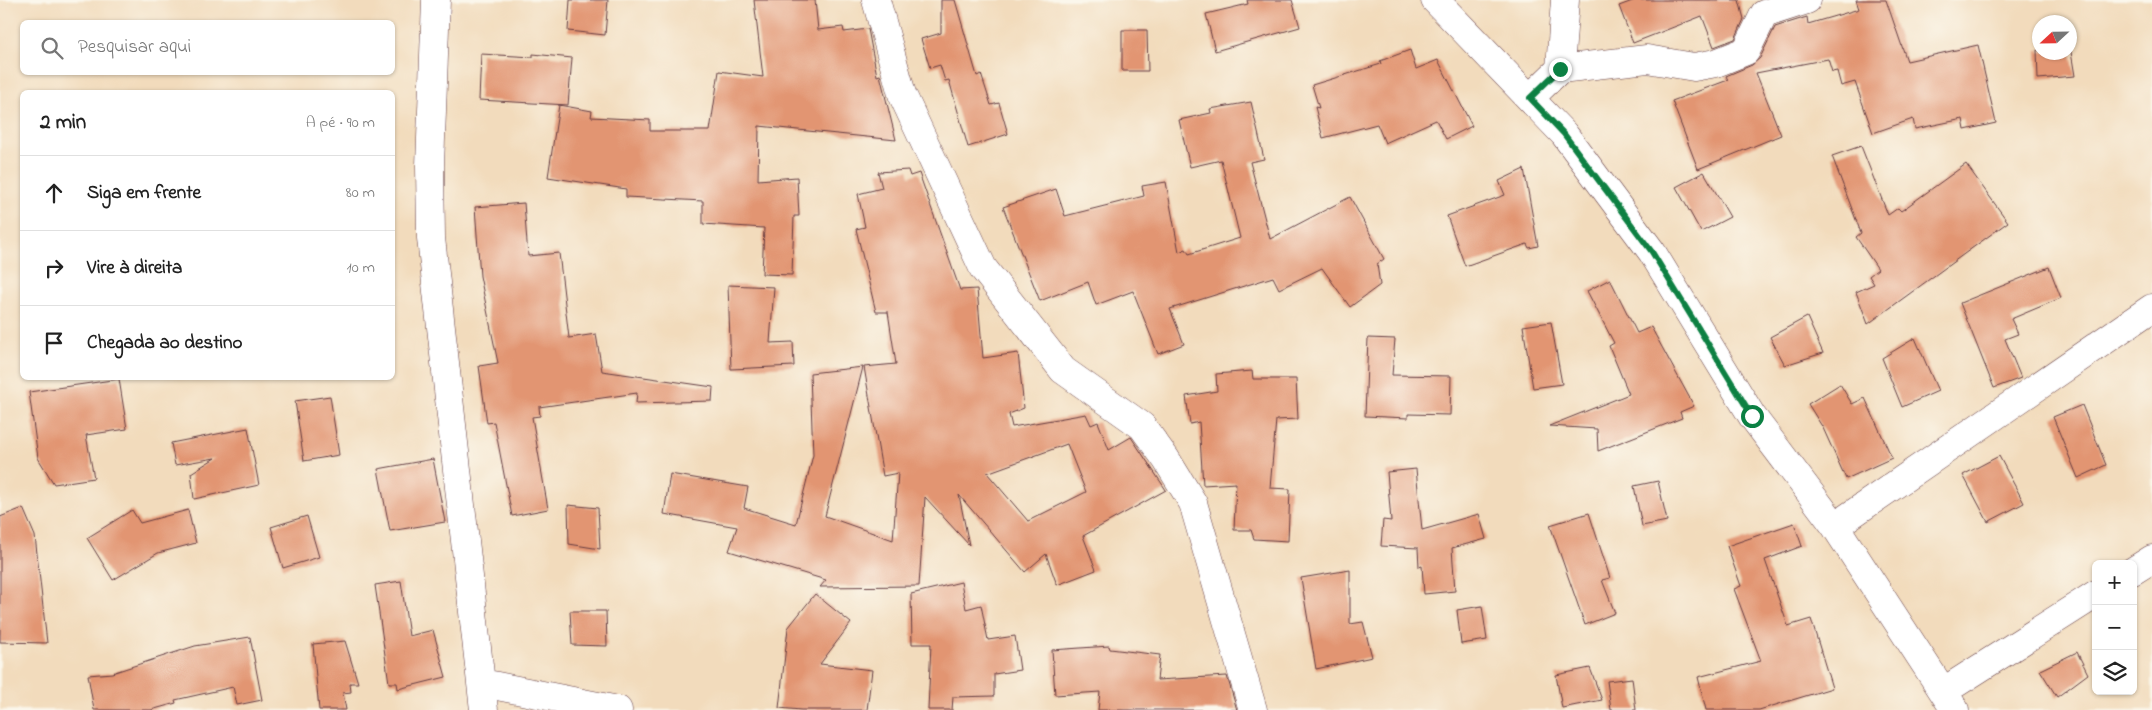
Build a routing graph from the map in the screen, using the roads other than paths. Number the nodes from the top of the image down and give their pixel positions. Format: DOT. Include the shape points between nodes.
graph roads {
  1 [pos="436,0"];
  2 [pos="876,0"];
  3 [pos="1435,0"];
  4 [pos="1565,0"];
  5 [pos="1807,0"];
  6 [pos="1560,69"];
  7 [pos="1530,98"];
  8 [pos="2152,308"];
  9 [pos="1835,526"];
  10 [pos="2152,559"];
  11 [pos="2137,568"];
  12 [pos="2092,597"];
  13 [pos="482,683"];
  14 [pos="1949,700"];
  15 [pos="484,710"];
  16 [pos="618,710"];
  17 [pos="1253,710"];
  1 -- 13 [label="street" via="430,238"];
  2 -- 17 [label="street" via="902,94 983,268 1063,370 1142,426 1193,503"];
  3 -- 7 [label="street"];
  4 -- 6 [label="street"];
  5 -- 6 [label="street" via="1764,14 1746,51 1716,63 1694,67 1647,59"];
  6 -- 7 [label="street"];
  7 -- 9 [label="street" via="1564,134 1652,252 1752,416"];
  8 -- 9 [label="street"];
  9 -- 14 [label="street"];
  10 -- 11 [label="street"];
  12 -- 14 [label="street"];
  13 -- 15 [label="street"];
  13 -- 16 [label="street"];
}
